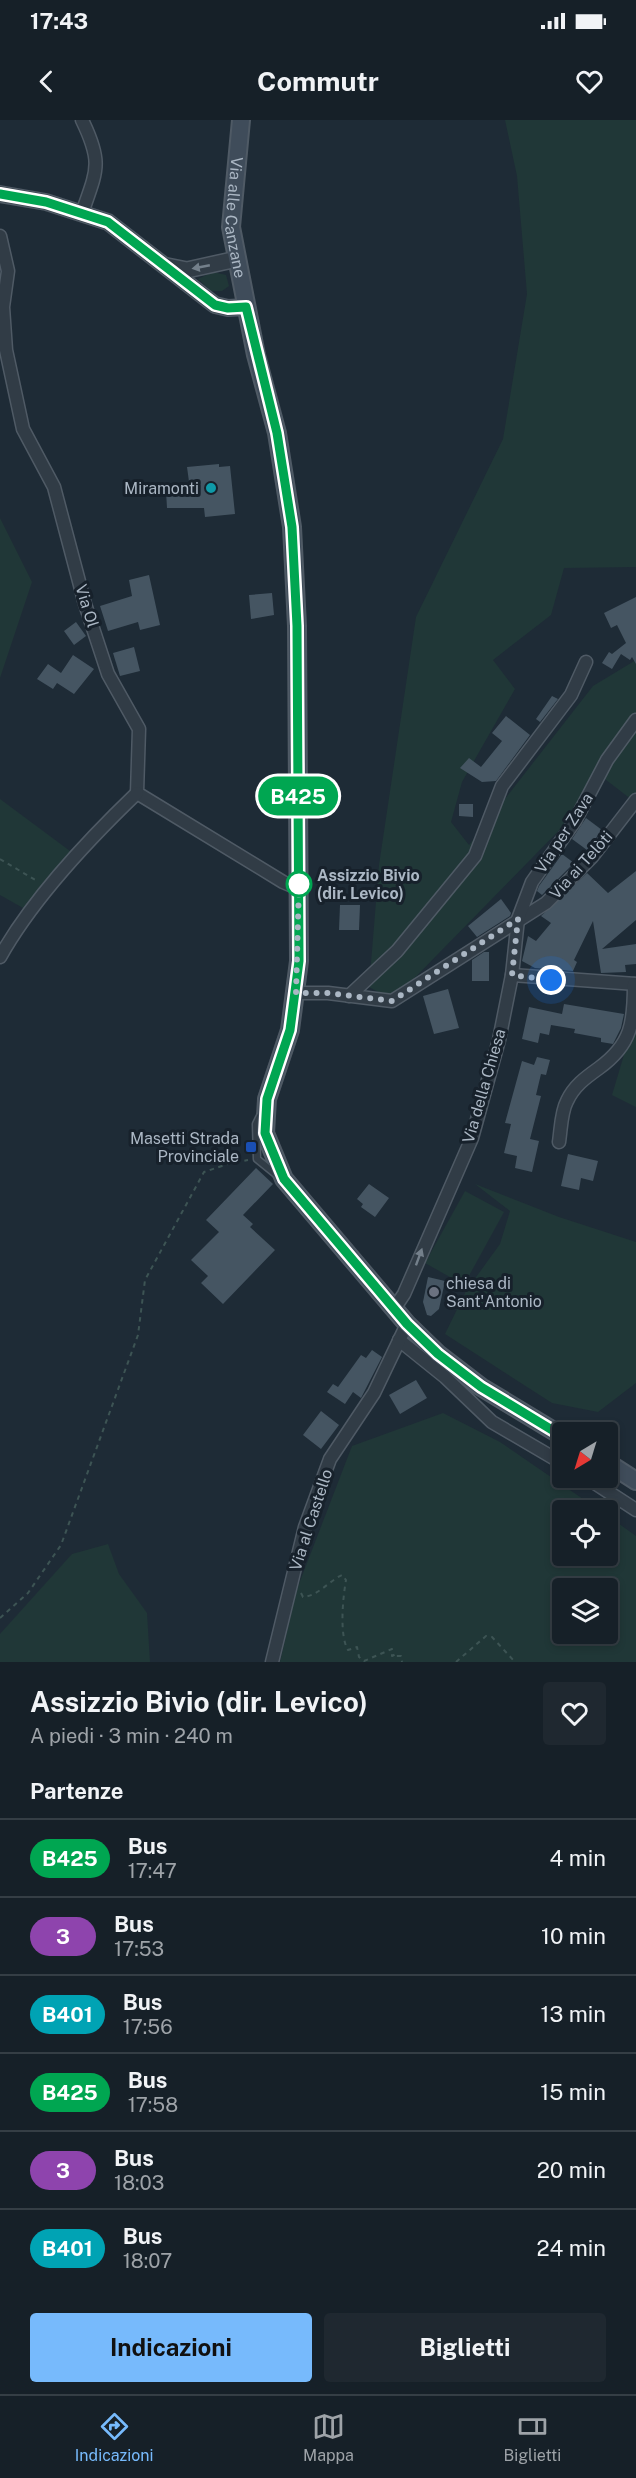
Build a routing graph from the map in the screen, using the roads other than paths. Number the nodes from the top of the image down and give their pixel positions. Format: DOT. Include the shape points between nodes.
graph roads {
  1 [pos="82,120"];
  2 [pos="241,120"];
  3 [pos="0,194"];
  4 [pos="82,213"];
  5 [pos="0,236"];
  6 [pos="237,259"];
  7 [pos="164,265"];
  8 [pos="246,307"];
  9 [pos="586,662"];
  10 [pos="636,720"];
  11 [pos="137,793"];
  12 [pos="636,801"];
  13 [pos="299,889"];
  14 [pos="518,919"];
  15 [pos="0,957"];
  16 [pos="512,975"];
  17 [pos="635,984"];
  18 [pos="296,993"];
  19 [pos="349,996"];
  20 [pos="267,1099"];
  21 [pos="559,1142"];
  22 [pos="284,1179"];
  23 [pos="394,1310"];
  24 [pos="407,1324"];
  25 [pos="399,1340"];
  26 [pos="552,1430"];
  27 [pos="552,1456"];
  28 [pos="618,1469"];
  29 [pos="636,1481"];
  30 [pos="602,1488"];
  31 [pos="636,1510"];
  32 [pos="272,1662"];
  1 -- 4 [label="street" via="98,159"];
  2 -- 6 [label="main road, Via alle Canzane" via="231,227"];
  3 -- 4 [label="street"];
  4 -- 7 [label="street" via="108,222"];
  5 -- 11 [label="street, Via Ol" via="8,271 3,307 6,350 23,429 54,487 108,674 139,729"];
  6 -- 7 [label="street, one-way" via="187,270"];
  6 -- 8 [label="main road, Via alle Canzane"];
  7 -- 8 [label="street" via="215,305"];
  8 -- 13 [label="main road, Via alle Canzane" via="277,433 292,527 297,626"];
  9 -- 19 [label="street" via="571,695 502,786 475,856 397,951"];
  10 -- 14 [label="street, Via per Zava" via="532,882"];
  11 -- 13 [label="street"];
  11 -- 15 [label="street" via="50,888"];
  12 -- 14 [label="street, Via ai Telòti" via="592,857 546,903"];
  13 -- 18 [label="main road, Via alle Canzane"];
  14 -- 16 [label="street, Via della Chiesa"];
  14 -- 19 [label="street, Via ai Telòti" via="392,1001"];
  16 -- 17 [label="street"];
  23 -- 16 [label="street, Via della Chiesa, one-way" via="471,1138 499,1040"];
  17 -- 21 [label="street" via="634,1018 626,1041 609,1060 578,1083 566,1103"];
  18 -- 19 [label="street, Via ai Telòti"];
  18 -- 20 [label="main road, Via alle Canzane" via="290,1030"];
  20 -- 22 [label="main road, Via alle Canzane" via="265,1133"];
  20 -- 22 [label="lane" via="256,1124 257,1159"];
  22 -- 23 [label="main road, Via alle Canzane"];
  23 -- 24 [label="main road, Via alle Canzane"];
  24 -- 25 [label="street, Via al Castello"];
  24 -- 26 [label="main road, Via alle Canzane" via="481,1387"];
  25 -- 27 [label="street" via="492,1422"];
  25 -- 32 [label="street, Via al Castello" via="374,1393 330,1459 305,1527"];
  28 -- 29 [label="main road"];
  30 -- 31 [label="street"];
}
